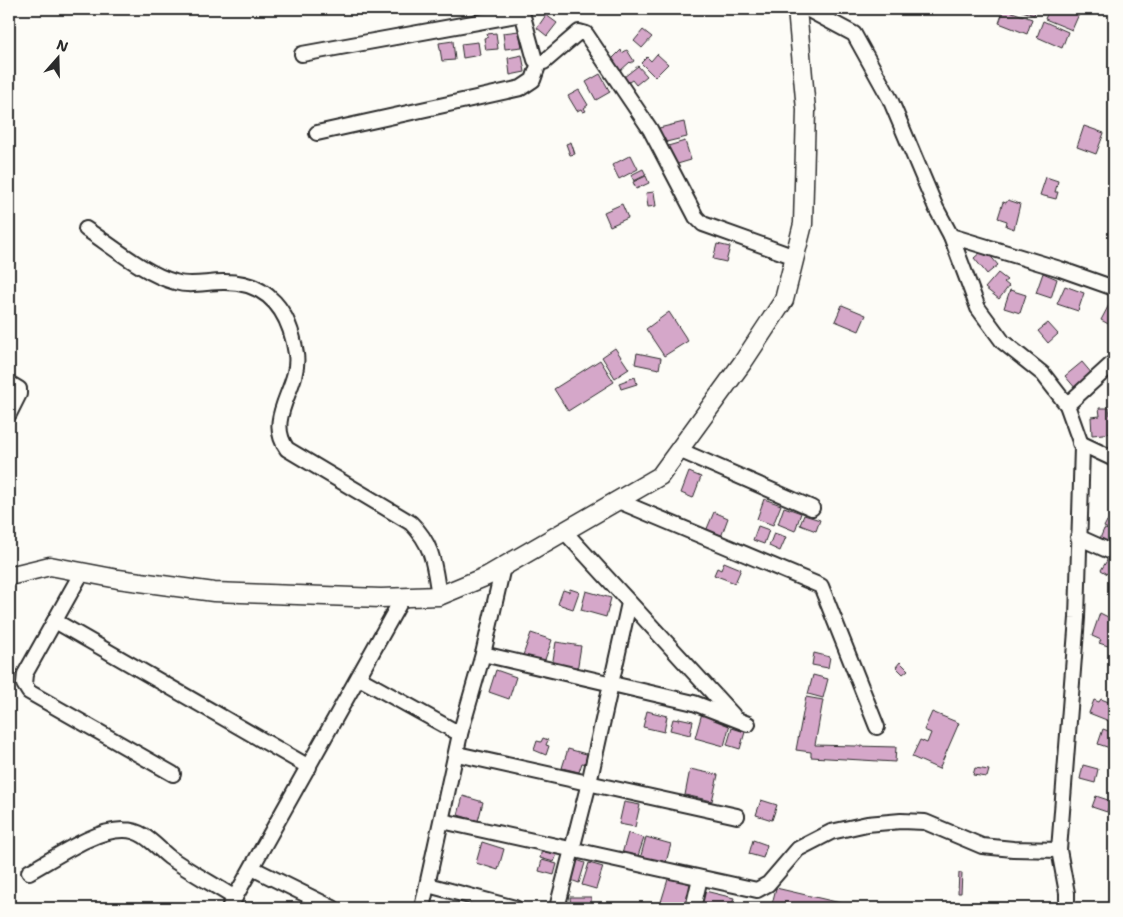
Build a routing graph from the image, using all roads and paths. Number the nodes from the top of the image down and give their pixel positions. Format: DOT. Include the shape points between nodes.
graph roads {
  1 [pos="797,9"];
  2 [pos="806,9"];
  3 [pos="522,12"];
  4 [pos="302,54"];
  5 [pos="539,63"];
  6 [pos="317,133"];
  7 [pos="86,230"];
  8 [pos="950,236"];
  9 [pos="795,257"];
  10 [pos="1114,288"];
  11 [pos="1114,362"];
  12 [pos="9,383"];
  13 [pos="1067,406"];
  14 [pos="9,414"];
  15 [pos="1080,443"];
  16 [pos="679,450"];
  17 [pos="1114,459"];
  18 [pos="616,500"];
  19 [pos="812,508"];
  20 [pos="564,531"];
  21 [pos="1078,537"];
  22 [pos="1114,553"];
  23 [pos="503,567"];
  24 [pos="82,572"];
  25 [pos="9,576"];
  26 [pos="440,596"];
  27 [pos="403,597"];
  28 [pos="629,603"];
  29 [pos="55,621"];
  30 [pos="483,654"];
  31 [pos="359,678"];
  32 [pos="610,682"];
  33 [pos="877,727"];
  34 [pos="460,734"];
  35 [pos="457,754"];
  36 [pos="310,767"];
  37 [pos="173,774"];
  38 [pos="589,783"];
  39 [pos="737,816"];
  40 [pos="442,821"];
  41 [pos="572,850"];
  42 [pos="1059,850"];
  43 [pos="252,868"];
  44 [pos="29,872"];
  45 [pos="700,878"];
  46 [pos="428,885"];
  47 [pos="232,903"];
  48 [pos="333,908"];
  49 [pos="422,908"];
  50 [pos="515,908"];
  51 [pos="558,908"];
  52 [pos="693,908"];
  53 [pos="1067,908"];
  1 -- 9 [label="main road" via="806,110 804,224"];
  2 -- 8 [label="street" via="854,34 890,99"];
  3 -- 4 [label="street"];
  3 -- 5 [label="street" via="535,60"];
  5 -- 6 [label="street" via="534,80 521,88"];
  5 -- 9 [label="street" via="580,32 586,34 650,129 696,217 714,230"];
  7 -- 26 [label="street" via="173,282 188,285 238,282 258,289 277,304 284,315 297,359 280,416 283,442 287,449 417,529 431,550"];
  8 -- 10 [label="street"];
  8 -- 13 [label="street" via="978,308 1003,342 1043,374"];
  9 -- 16 [label="main road" via="784,300"];
  11 -- 13 [label="street"];
  12 -- 14 [label="street" via="20,389"];
  13 -- 15 [label="street"];
  15 -- 17 [label="street"];
  15 -- 21 [label="street"];
  16 -- 18 [label="main road" via="660,476"];
  16 -- 19 [label="street"];
  18 -- 20 [label="main road"];
  18 -- 33 [label="street" via="821,586"];
  20 -- 23 [label="main road"];
  20 -- 28 [label="street"];
  21 -- 22 [label="street"];
  21 -- 42 [label="street" via="1077,618"];
  23 -- 26 [label="main road"];
  23 -- 30 [label="street"];
  24 -- 25 [label="main road" via="50,566"];
  24 -- 27 [label="main road" via="214,592"];
  24 -- 29 [label="street"];
  26 -- 27 [label="main road"];
  27 -- 31 [label="street"];
  28 -- 32 [label="street"];
  28 -- 32 [label="street" via="742,722 694,703"];
  29 -- 36 [label="street"];
  29 -- 37 [label="street" via="25,674 24,684 29,692"];
  30 -- 32 [label="street"];
  30 -- 34 [label="street"];
  31 -- 34 [label="street"];
  31 -- 36 [label="street"];
  32 -- 38 [label="street"];
  34 -- 35 [label="street"];
  35 -- 38 [label="street"];
  35 -- 40 [label="street"];
  36 -- 43 [label="street"];
  38 -- 39 [label="street"];
  38 -- 41 [label="street"];
  40 -- 41 [label="street"];
  40 -- 46 [label="street"];
  41 -- 45 [label="street"];
  41 -- 51 [label="street"];
  42 -- 45 [label="street" via="982,846 925,822 901,821 831,832 798,850 768,884 757,890"];
  42 -- 53 [label="street"];
  43 -- 47 [label="street"];
  43 -- 48 [label="street"];
  44 -- 47 [label="street" via="95,836 124,830 148,839"];
  45 -- 52 [label="street"];
  46 -- 49 [label="street"];
  46 -- 50 [label="street"];
}
